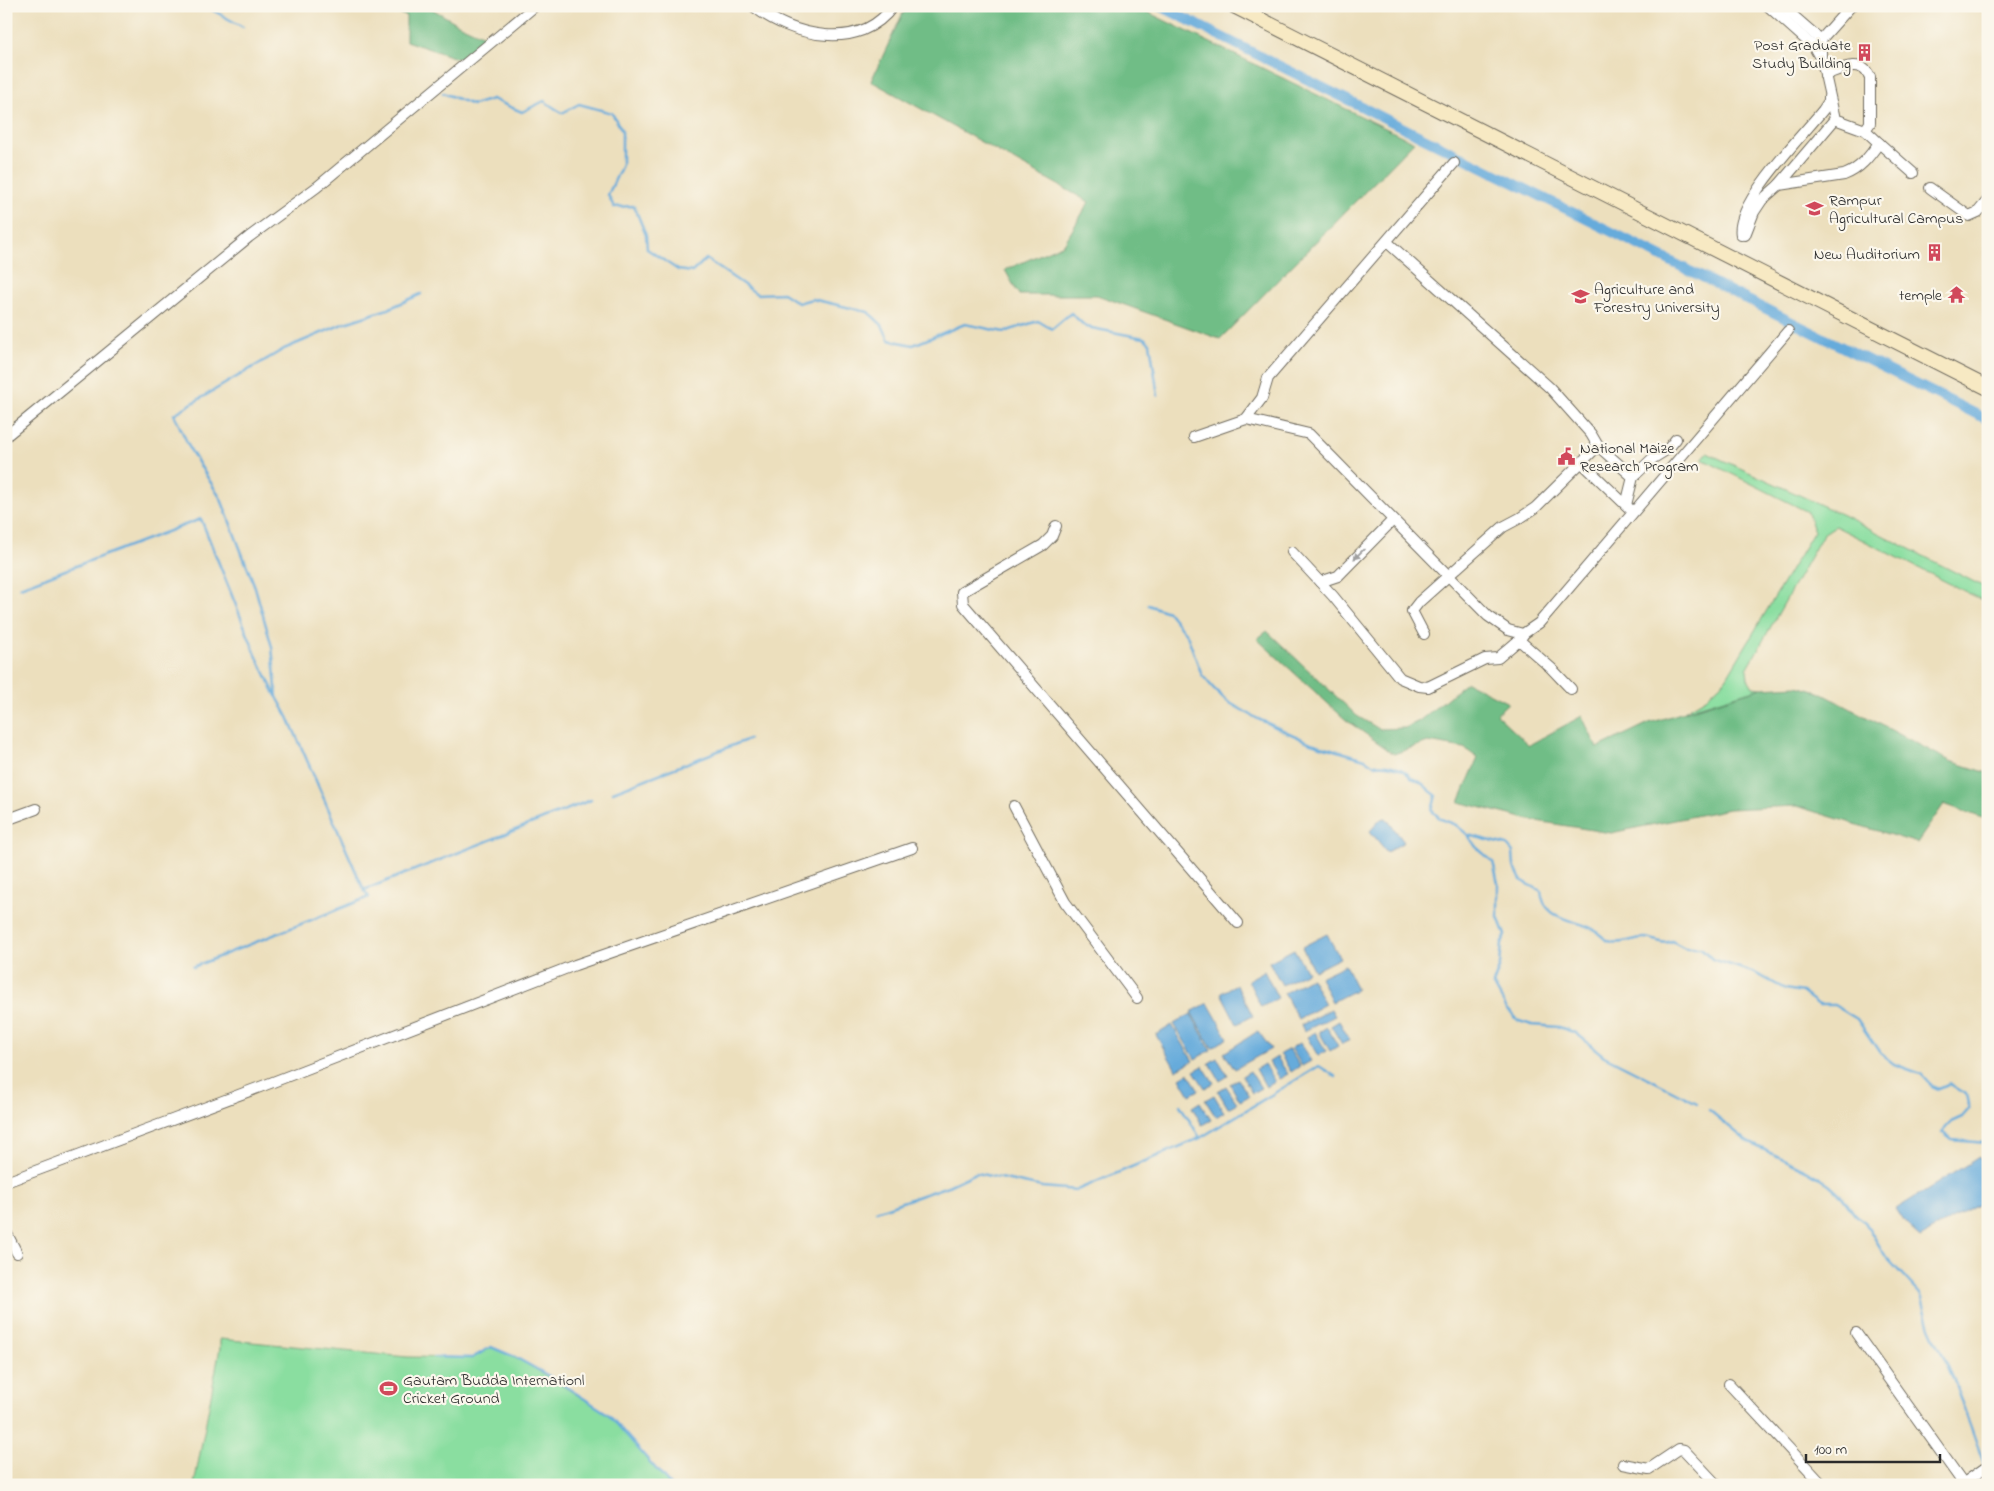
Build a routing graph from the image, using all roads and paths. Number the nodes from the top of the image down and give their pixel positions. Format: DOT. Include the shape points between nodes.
graph roads {
  1 [pos="536,6"];
  2 [pos="753,6"];
  3 [pos="893,6"];
  4 [pos="1234,6"];
  5 [pos="1768,6"];
  6 [pos="1782,6"];
  7 [pos="1851,6"];
  8 [pos="1817,43"];
  9 [pos="1825,75"];
  10 [pos="1827,86"];
  11 [pos="1835,118"];
  12 [pos="1865,130"];
  13 [pos="1879,143"];
  14 [pos="1454,163"];
  15 [pos="1913,173"];
  16 [pos="1779,185"];
  17 [pos="1930,188"];
  18 [pos="1988,200"];
  19 [pos="1387,242"];
  20 [pos="1788,331"];
  21 [pos="1988,388"];
  22 [pos="1246,419"];
  23 [pos="6,436"];
  24 [pos="1194,437"];
  25 [pos="1676,439"];
  26 [pos="1598,446"];
  27 [pos="1582,463"];
  28 [pos="1632,477"];
  29 [pos="1630,509"];
  30 [pos="1393,520"];
  31 [pos="1056,526"];
  32 [pos="1292,552"];
  33 [pos="1448,575"];
  34 [pos="1320,582"];
  35 [pos="1424,634"];
  36 [pos="1521,637"];
  37 [pos="1571,689"];
  38 [pos="1014,806"];
  39 [pos="36,809"];
  40 [pos="6,820"];
  41 [pos="912,848"];
  42 [pos="1238,923"];
  43 [pos="1136,998"];
  44 [pos="6,1182"];
  45 [pos="6,1232"];
  46 [pos="17,1253"];
  47 [pos="1856,1333"];
  48 [pos="1729,1384"];
  49 [pos="1623,1464"];
  50 [pos="1988,1466"];
  51 [pos="1962,1484"];
  52 [pos="1717,1485"];
  53 [pos="1823,1485"];
  1 -- 23 [label="street" via="317,187 249,238"];
  2 -- 3 [label="street" via="801,32 840,35 865,29 888,14"];
  4 -- 21 [label="main road"];
  5 -- 8 [label="street"];
  6 -- 8 [label="street"];
  7 -- 8 [label="street"];
  8 -- 9 [label="street"];
  9 -- 10 [label="street"];
  9 -- 12 [label="street" via="1855,65 1868,71 1870,123"];
  10 -- 11 [label="street"];
  10 -- 16 [label="street" via="1830,101 1750,201 1739,226 1743,235 1762,200"];
  11 -- 12 [label="street"];
  11 -- 16 [label="street"];
  12 -- 13 [label="street"];
  13 -- 15 [label="street"];
  13 -- 16 [label="street" via="1854,171"];
  14 -- 19 [label="street"];
  17 -- 18 [label="street" via="1969,216 1978,212"];
  19 -- 22 [label="street" via="1268,378 1262,398"];
  19 -- 26 [label="street" via="1550,388"];
  20 -- 29 [label="street"];
  22 -- 24 [label="street"];
  22 -- 30 [label="street" via="1309,434"];
  25 -- 28 [label="street"];
  26 -- 27 [label="street"];
  26 -- 28 [label="street"];
  27 -- 29 [label="street"];
  27 -- 33 [label="street" via="1535,508 1503,527"];
  28 -- 29 [label="street"];
  29 -- 36 [label="street" via="1539,623"];
  30 -- 33 [label="street"];
  30 -- 34 [label="street, one-way" via="1338,576"];
  31 -- 42 [label="street" via="1043,545 962,592 963,604"];
  32 -- 34 [label="street"];
  33 -- 35 [label="street" via="1412,610"];
  33 -- 36 [label="street" via="1500,626"];
  34 -- 36 [label="street" via="1400,678 1419,686 1428,687 1485,659 1498,658"];
  36 -- 37 [label="street"];
  38 -- 43 [label="street" via="1065,902"];
  39 -- 40 [label="street"];
  41 -- 44 [label="street" via="575,965"];
  45 -- 46 [label="street"];
  47 -- 51 [label="street"];
  48 -- 53 [label="street"];
  49 -- 52 [label="street" via="1649,1469 1679,1449 1684,1450"];
  50 -- 51 [label="street"];
}
